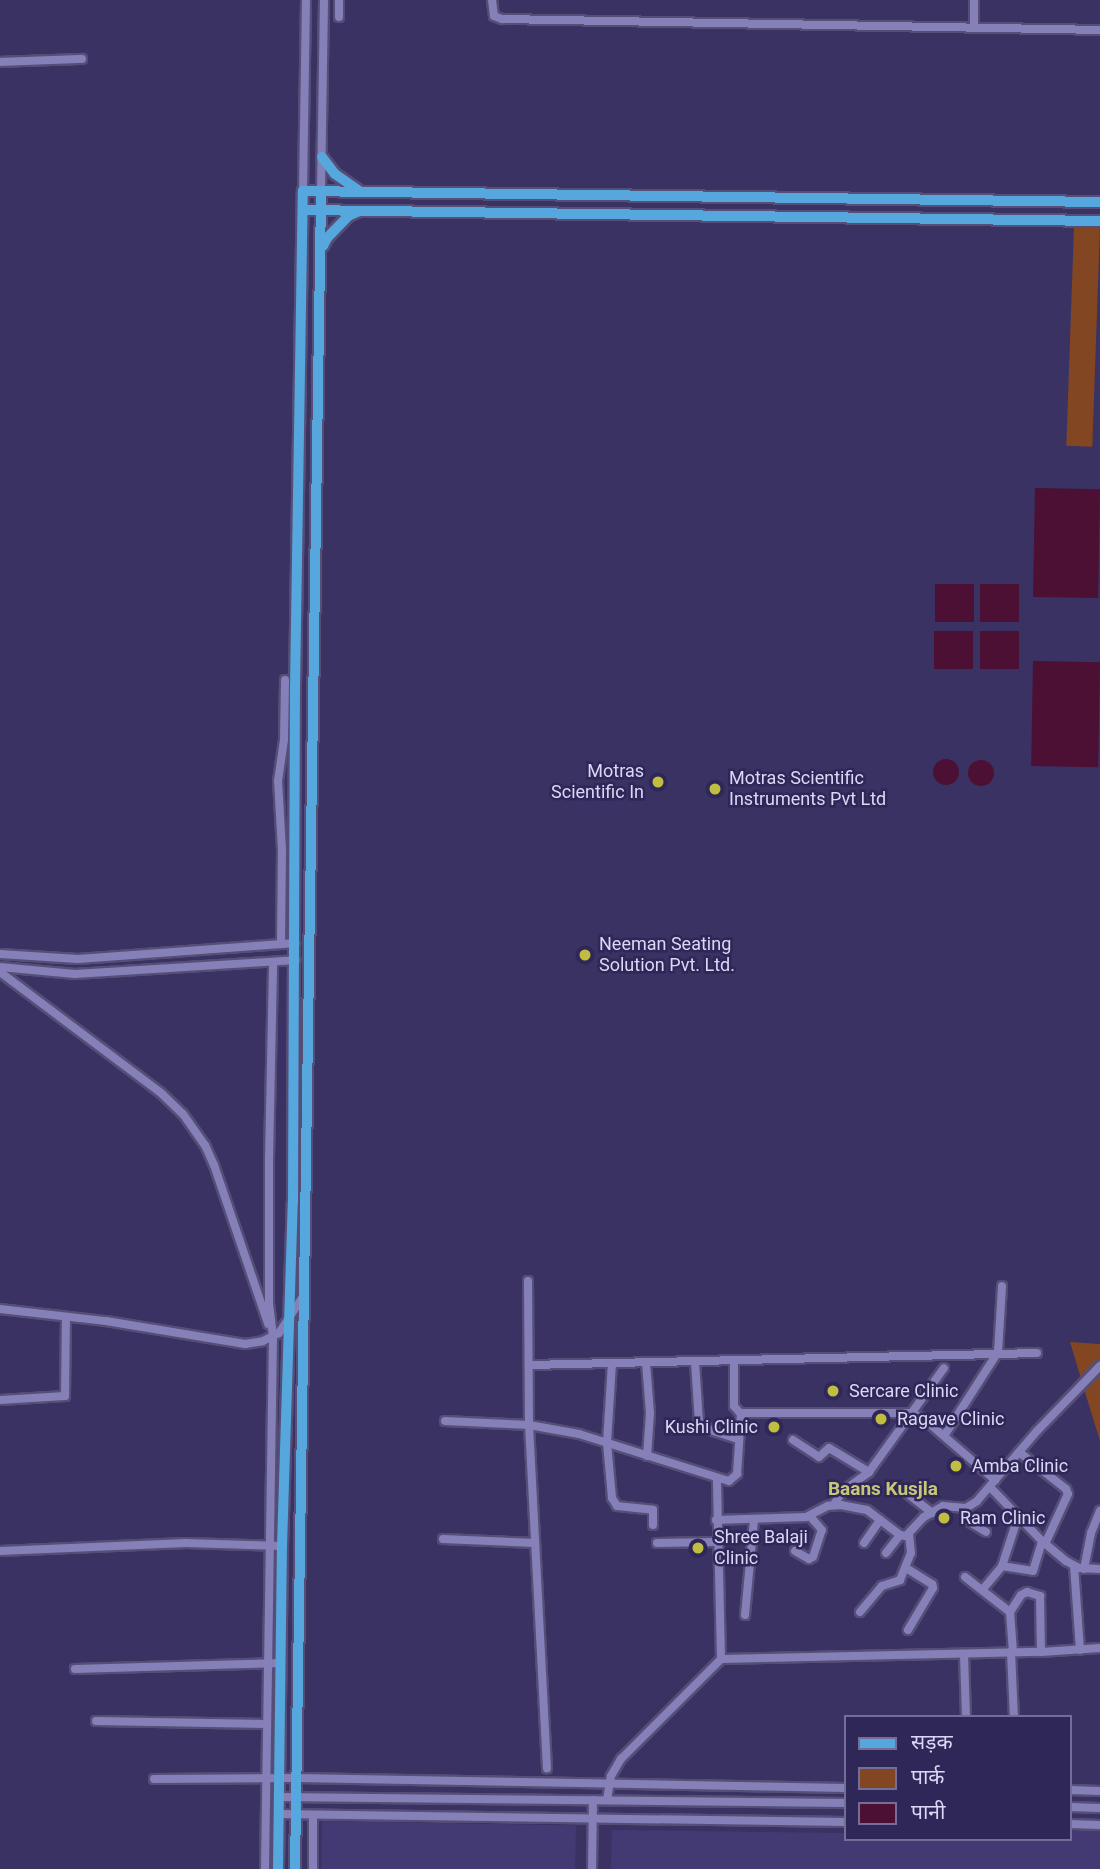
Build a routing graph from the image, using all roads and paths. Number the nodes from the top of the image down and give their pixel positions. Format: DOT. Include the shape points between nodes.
graph roads {
  1 [pos="306,0"];
  2 [pos="324,0"];
  3 [pos="339,0"];
  4 [pos="492,0"];
  5 [pos="974,0"];
  6 [pos="339,17"];
  7 [pos="974,28"];
  8 [pos="1100,30"];
  9 [pos="82,59"];
  10 [pos="0,62"];
  11 [pos="322,157"];
  12 [pos="303,191"];
  13 [pos="321,191"];
  14 [pos="359,191"];
  15 [pos="1100,202"];
  16 [pos="303,210"];
  17 [pos="321,210"];
  18 [pos="359,210"];
  19 [pos="1100,221"];
  20 [pos="320,253"];
  21 [pos="285,680"];
  22 [pos="295,687"];
  23 [pos="314,687"];
  24 [pos="295,943"];
  25 [pos="281,944"];
  26 [pos="0,954"];
  27 [pos="296,960"];
  28 [pos="273,962"];
  29 [pos="0,970"];
  30 [pos="292,1263"];
  31 [pos="305,1263"];
  32 [pos="528,1281"];
  33 [pos="1002,1286"];
  34 [pos="306,1292"];
  35 [pos="0,1309"];
  36 [pos="290,1315"];
  37 [pos="66,1317"];
  38 [pos="273,1336"];
  39 [pos="998,1352"];
  40 [pos="1037,1353"];
  41 [pos="734,1361"];
  42 [pos="695,1362"];
  43 [pos="612,1363"];
  44 [pos="646,1363"];
  45 [pos="529,1365"];
  46 [pos="1100,1366"];
  47 [pos="944,1368"];
  48 [pos="0,1400"];
  49 [pos="740,1413"];
  50 [pos="912,1413"];
  51 [pos="445,1421"];
  52 [pos="529,1425"];
  53 [pos="944,1436"];
  54 [pos="738,1439"];
  55 [pos="793,1440"];
  56 [pos="607,1443"];
  57 [pos="1019,1452"];
  58 [pos="647,1456"];
  59 [pos="869,1472"];
  60 [pos="716,1478"];
  61 [pos="992,1483"];
  62 [pos="908,1494"];
  63 [pos="834,1504"];
  64 [pos="966,1508"];
  65 [pos="1100,1511"];
  66 [pos="932,1513"];
  67 [pos="810,1516"];
  68 [pos="1018,1517"];
  69 [pos="716,1520"];
  70 [pos="754,1520"];
  71 [pos="880,1520"];
  72 [pos="1098,1524"];
  73 [pos="653,1525"];
  74 [pos="986,1532"];
  75 [pos="904,1535"];
  76 [pos="443,1539"];
  77 [pos="716,1542"];
  78 [pos="535,1543"];
  79 [pos="657,1543"];
  80 [pos="864,1543"];
  81 [pos="1044,1543"];
  82 [pos="270,1545"];
  83 [pos="282,1546"];
  84 [pos="0,1551"];
  85 [pos="795,1551"];
  86 [pos="886,1553"];
  87 [pos="1002,1566"];
  88 [pos="1074,1566"];
  89 [pos="906,1569"];
  90 [pos="1084,1569"];
  91 [pos="1100,1569"];
  92 [pos="965,1577"];
  93 [pos="982,1588"];
  94 [pos="860,1612"];
  95 [pos="1010,1612"];
  96 [pos="745,1615"];
  97 [pos="908,1630"];
  98 [pos="1100,1648"];
  99 [pos="1080,1650"];
  100 [pos="1012,1652"];
  101 [pos="1041,1652"];
  102 [pos="964,1654"];
  103 [pos="721,1659"];
  104 [pos="268,1664"];
  105 [pos="281,1664"];
  106 [pos="75,1669"];
  107 [pos="966,1715"];
  108 [pos="1014,1715"];
  109 [pos="96,1721"];
  110 [pos="267,1724"];
  111 [pos="547,1769"];
  112 [pos="266,1778"];
  113 [pos="280,1778"];
  114 [pos="297,1778"];
  115 [pos="154,1779"];
  116 [pos="609,1785"];
  117 [pos="844,1787"];
  118 [pos="1072,1790"];
  119 [pos="1100,1791"];
  120 [pos="279,1797"];
  121 [pos="296,1797"];
  122 [pos="593,1800"];
  123 [pos="607,1800"];
  124 [pos="844,1804"];
  125 [pos="1072,1807"];
  126 [pos="1100,1808"];
  127 [pos="279,1814"];
  128 [pos="296,1814"];
  129 [pos="313,1815"];
  130 [pos="593,1818"];
  131 [pos="844,1822"];
  132 [pos="1072,1825"];
  133 [pos="1100,1825"];
  134 [pos="265,1869"];
  135 [pos="278,1869"];
  136 [pos="295,1869"];
  137 [pos="313,1869"];
  138 [pos="592,1869"];
  1 -- 12 [label="street"];
  2 -- 11 [label="street"];
  3 -- 6 [label="street"];
  4 -- 7 [label="street" via="494,16 502,19"];
  5 -- 7 [label="street"];
  7 -- 8 [label="street"];
  9 -- 10 [label="street"];
  11 -- 13 [label="street"];
  11 -- 14 [label="main road" via="335,174"];
  12 -- 13 [label="main road"];
  12 -- 16 [label="main road"];
  13 -- 14 [label="main road"];
  13 -- 17 [label="main road"];
  14 -- 15 [label="main road"];
  16 -- 17 [label="main road"];
  16 -- 22 [label="main road"];
  17 -- 18 [label="main road"];
  17 -- 20 [label="main road"];
  18 -- 19 [label="main road"];
  18 -- 20 [label="main road" via="327,238"];
  20 -- 23 [label="main road"];
  21 -- 25 [label="street" via="278,781"];
  22 -- 23 [label="main road"];
  22 -- 24 [label="main road"];
  23 -- 31 [label="main road"];
  24 -- 25 [label="street"];
  24 -- 27 [label="main road"];
  25 -- 26 [label="street" via="78,959"];
  27 -- 28 [label="street"];
  27 -- 30 [label="main road"];
  28 -- 29 [label="street" via="75,974"];
  28 -- 38 [label="street" via="269,1303"];
  29 -- 38 [label="street" via="183,1114 214,1165"];
  30 -- 31 [label="main road"];
  30 -- 36 [label="main road"];
  31 -- 34 [label="main road"];
  32 -- 45 [label="street"];
  33 -- 39 [label="street"];
  34 -- 36 [label="street"];
  34 -- 114 [label="main road"];
  35 -- 37 [label="street"];
  36 -- 38 [label="street"];
  36 -- 83 [label="main road"];
  37 -- 38 [label="street" via="245,1344"];
  37 -- 48 [label="street" via="65,1396"];
  38 -- 82 [label="street"];
  39 -- 40 [label="street"];
  39 -- 41 [label="street"];
  39 -- 53 [label="street"];
  41 -- 42 [label="street"];
  41 -- 49 [label="street" via="734,1406"];
  42 -- 44 [label="street"];
  42 -- 54 [label="street" via="699,1423"];
  43 -- 44 [label="street"];
  43 -- 45 [label="street"];
  43 -- 56 [label="street"];
  44 -- 58 [label="street"];
  45 -- 52 [label="street"];
  46 -- 57 [label="street"];
  47 -- 50 [label="street"];
  49 -- 50 [label="street"];
  49 -- 54 [label="street"];
  50 -- 53 [label="street"];
  50 -- 59 [label="street"];
  51 -- 52 [label="street"];
  52 -- 56 [label="street"];
  52 -- 78 [label="street"];
  53 -- 61 [label="street"];
  54 -- 60 [label="street" via="735,1478"];
  55 -- 59 [label="street" via="818,1457 829,1448"];
  56 -- 58 [label="street"];
  56 -- 73 [label="street" via="612,1498 617,1506 653,1510"];
  57 -- 61 [label="street"];
  57 -- 81 [label="street" via="1068,1494"];
  58 -- 60 [label="street"];
  59 -- 63 [label="street" via="843,1491"];
  60 -- 69 [label="street"];
  61 -- 64 [label="street"];
  61 -- 68 [label="street"];
  62 -- 66 [label="street"];
  63 -- 67 [label="street"];
  63 -- 71 [label="street" via="867,1510"];
  64 -- 66 [label="street" via="945,1505"];
  64 -- 74 [label="street" via="968,1521"];
  65 -- 72 [label="street"];
  66 -- 75 [label="street"];
  67 -- 70 [label="street"];
  67 -- 85 [label="street" via="822,1533 813,1557"];
  68 -- 81 [label="street"];
  68 -- 87 [label="street"];
  69 -- 70 [label="street"];
  69 -- 77 [label="street"];
  70 -- 96 [label="street"];
  71 -- 75 [label="street"];
  71 -- 80 [label="street"];
  72 -- 90 [label="street"];
  75 -- 86 [label="street"];
  75 -- 89 [label="street" via="911,1553"];
  76 -- 78 [label="street"];
  77 -- 79 [label="street"];
  77 -- 103 [label="street"];
  78 -- 111 [label="street"];
  81 -- 87 [label="street" via="1033,1571"];
  81 -- 88 [label="street"];
  82 -- 83 [label="street"];
  82 -- 84 [label="street" via="186,1543"];
  82 -- 104 [label="street"];
  83 -- 105 [label="main road"];
  87 -- 93 [label="street"];
  88 -- 90 [label="street"];
  88 -- 99 [label="street"];
  89 -- 94 [label="street" via="899,1582 882,1586"];
  89 -- 97 [label="street" via="933,1588"];
  90 -- 91 [label="street"];
  92 -- 93 [label="street"];
  93 -- 95 [label="street"];
  95 -- 100 [label="street"];
  95 -- 101 [label="street" via="1023,1593 1040,1596"];
  98 -- 99 [label="street"];
  99 -- 101 [label="street"];
  100 -- 101 [label="street"];
  100 -- 102 [label="street"];
  100 -- 108 [label="street"];
  102 -- 103 [label="street"];
  102 -- 107 [label="street"];
  103 -- 116 [label="street" via="621,1759"];
  104 -- 105 [label="street"];
  104 -- 106 [label="street"];
  104 -- 110 [label="street"];
  105 -- 113 [label="main road"];
  109 -- 110 [label="street"];
  110 -- 112 [label="street"];
  112 -- 113 [label="street"];
  112 -- 115 [label="street"];
  112 -- 134 [label="street"];
  113 -- 114 [label="street"];
  113 -- 120 [label="main road"];
  114 -- 116 [label="street"];
  114 -- 121 [label="main road"];
  116 -- 117 [label="street"];
  116 -- 123 [label="street"];
  118 -- 119 [label="street"];
  120 -- 121 [label="street"];
  120 -- 127 [label="main road"];
  121 -- 122 [label="street"];
  121 -- 128 [label="main road"];
  122 -- 123 [label="street"];
  122 -- 130 [label="street"];
  123 -- 124 [label="street"];
  125 -- 126 [label="street"];
  127 -- 128 [label="street"];
  127 -- 135 [label="main road"];
  128 -- 129 [label="street"];
  128 -- 136 [label="main road"];
  129 -- 130 [label="street"];
  129 -- 137 [label="street"];
  130 -- 131 [label="street"];
  130 -- 138 [label="street"];
  132 -- 133 [label="street"];
}
